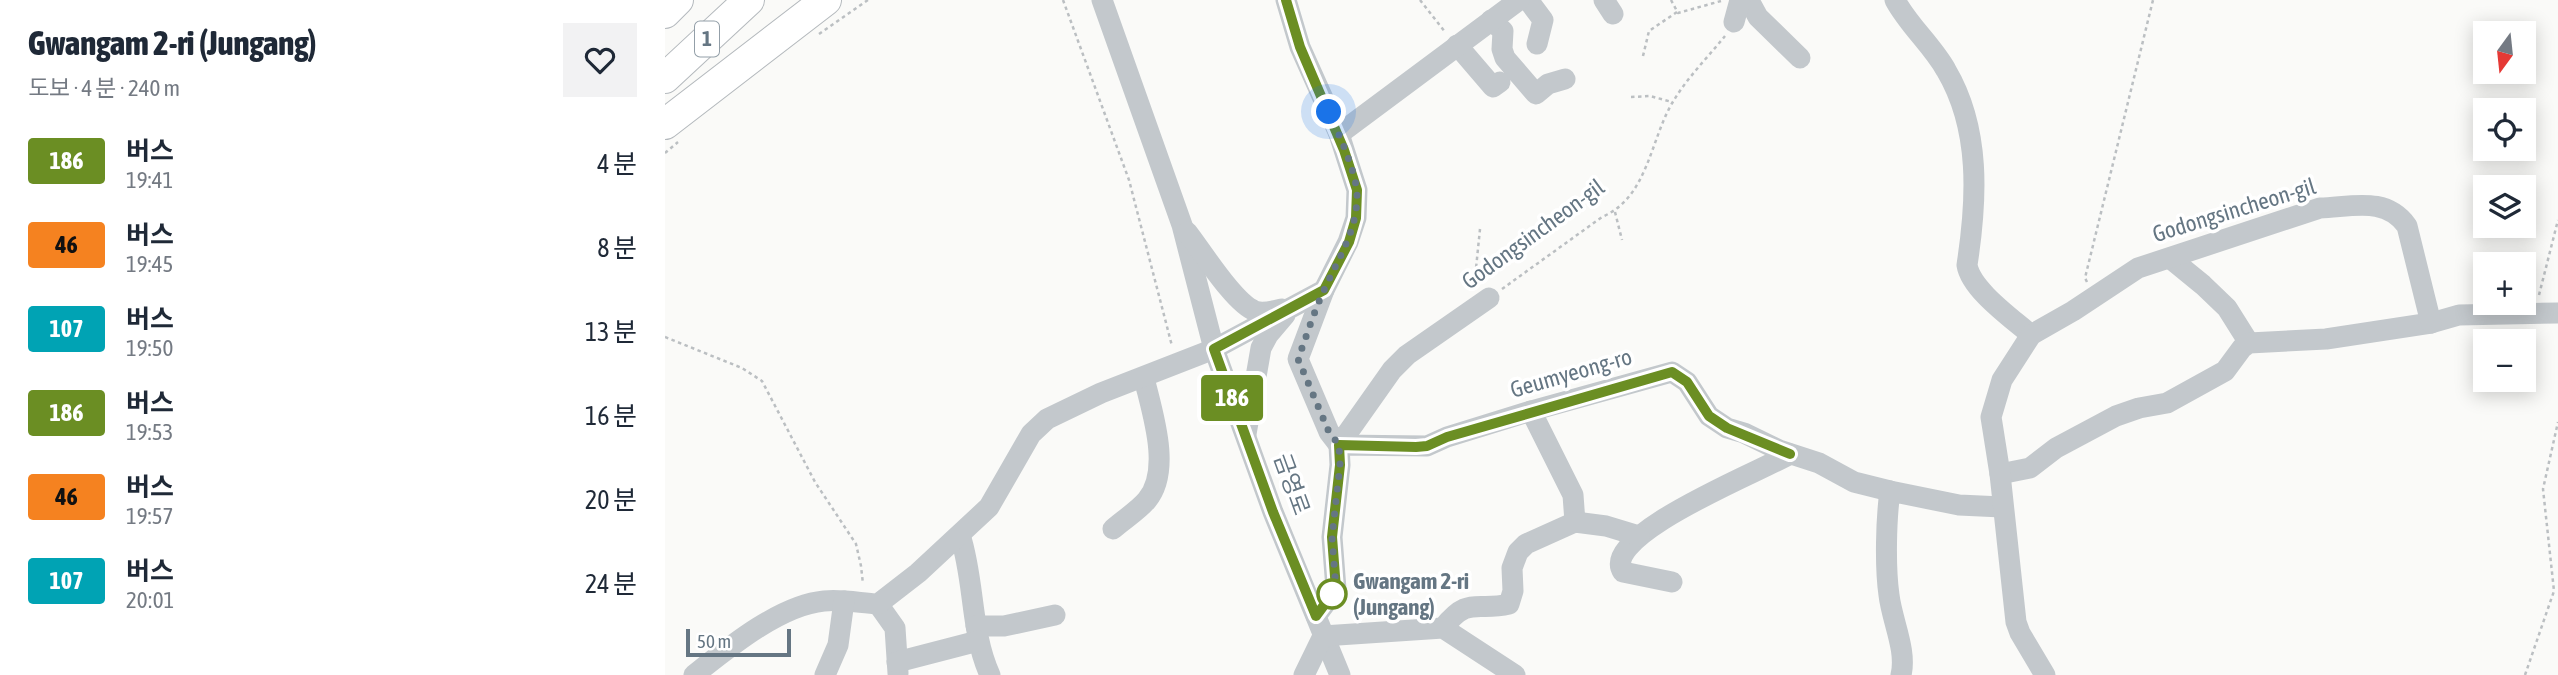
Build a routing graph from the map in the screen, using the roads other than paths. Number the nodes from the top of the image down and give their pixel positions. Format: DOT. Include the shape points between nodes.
graph roads {
  1 [pos="678,0"];
  2 [pos="721,0"];
  3 [pos="749,0"];
  4 [pos="826,0"];
  5 [pos="1102,0"];
  6 [pos="1286,0"];
  7 [pos="1519,0"];
  8 [pos="1528,0"];
  9 [pos="1743,0"];
  10 [pos="1895,0"];
  11 [pos="665,13"];
  12 [pos="1491,20"];
  13 [pos="1734,22"];
  14 [pos="1537,44"];
  15 [pos="1457,45"];
  16 [pos="665,52"];
  17 [pos="1800,58"];
  18 [pos="665,78"];
  19 [pos="1565,79"];
  20 [pos="1500,82"];
  21 [pos="665,124"];
  22 [pos="1339,134"];
  23 [pos="1182,225"];
  24 [pos="2170,258"];
  25 [pos="1324,290"];
  26 [pos="1489,298"];
  27 [pos="1294,306"];
  28 [pos="2558,313"];
  29 [pos="2431,323"];
  30 [pos="2031,335"];
  31 [pos="2249,343"];
  32 [pos="1214,349"];
  33 [pos="1144,378"];
  34 [pos="1531,411"];
  35 [pos="1246,434"];
  36 [pos="1339,445"];
  37 [pos="1790,454"];
  38 [pos="2000,474"];
  39 [pos="1890,491"];
  40 [pos="2002,507"];
  41 [pos="1575,522"];
  42 [pos="1114,529"];
  43 [pos="960,535"];
  44 [pos="1639,536"];
  45 [pos="1672,582"];
  46 [pos="862,603"];
  47 [pos="1055,615"];
  48 [pos="1320,626"];
  49 [pos="1443,628"];
  50 [pos="977,634"];
  51 [pos="898,668"];
  52 [pos="694,675"];
  53 [pos="825,675"];
  54 [pos="990,675"];
  55 [pos="1304,675"];
  56 [pos="1340,675"];
  57 [pos="1515,675"];
  58 [pos="1901,675"];
  59 [pos="2045,675"];
  1 -- 11 [label="highway"];
  2 -- 16 [label="highway, 1"];
  3 -- 18 [label="highway, 1"];
  4 -- 21 [label="highway"];
  5 -- 23 [label="street"];
  6 -- 22 [label="street" via="1300,47"];
  7 -- 12 [label="street"];
  8 -- 14 [label="street" via="1550,20"];
  9 -- 13 [label="street"];
  9 -- 17 [label="street"];
  10 -- 30 [label="street" via="1946,70 1962,104 1973,153 1975,193 1968,274"];
  12 -- 15 [label="street"];
  12 -- 19 [label="street" via="1503,31 1506,58 1537,94 1548,84"];
  15 -- 20 [label="street" via="1493,87"];
  15 -- 22 [label="street"];
  22 -- 25 [label="street" via="1357,190 1356,218"];
  23 -- 27 [label="street" via="1241,302 1267,312"];
  23 -- 32 [label="street, 금영로"];
  24 -- 29 [label="street, Godongsincheon-gil" via="2320,208 2377,205 2399,215 2407,226"];
  24 -- 30 [label="street, Godongsincheon-gil" via="2138,268"];
  24 -- 31 [label="street" via="2227,308"];
  25 -- 27 [label="street"];
  25 -- 36 [label="street" via="1298,359"];
  26 -- 36 [label="street, Godongsincheon-gil" via="1407,355"];
  27 -- 32 [label="street"];
  27 -- 35 [label="street" via="1261,348"];
  28 -- 29 [label="street" via="2459,315"];
  29 -- 31 [label="street" via="2326,339"];
  30 -- 38 [label="street, Godongsincheon-gil" via="2002,380 1991,417"];
  31 -- 38 [label="street" via="2225,371 2167,403 2116,416 2056,448 2030,468"];
  32 -- 33 [label="street"];
  32 -- 35 [label="street, 금영로"];
  33 -- 42 [label="street" via="1158,440 1158,471 1146,502"];
  33 -- 43 [label="street" via="1080,401 1038,426 989,506"];
  34 -- 36 [label="street, Geumyeong-ro" via="1427,446"];
  34 -- 37 [label="street, Geumyeong-ro" via="1672,372 1687,382 1709,416"];
  34 -- 41 [label="street" via="1573,495"];
  35 -- 48 [label="street, 금영로"];
  36 -- 48 [label="street" via="1332,537 1336,589"];
  37 -- 39 [label="street" via="1854,482"];
  37 -- 44 [label="street" via="1686,504"];
  38 -- 40 [label="street, Godongsincheon-gil"];
  39 -- 40 [label="street" via="1959,505"];
  39 -- 58 [label="street" via="1888,592 1901,646"];
  40 -- 59 [label="street, Godongsincheon-gil" via="2016,622"];
  41 -- 44 [label="street"];
  41 -- 49 [label="street" via="1518,552 1509,604 1463,608"];
  43 -- 46 [label="street" via="918,573"];
  43 -- 50 [label="street"];
  44 -- 45 [label="street" via="1620,568 1626,574"];
  46 -- 51 [label="street" via="895,628"];
  46 -- 52 [label="street" via="811,603 784,614 727,648"];
  46 -- 53 [label="street"];
  47 -- 50 [label="street"];
  48 -- 49 [label="street"];
  48 -- 55 [label="street"];
  48 -- 56 [label="street, 금영로"];
  49 -- 57 [label="street"];
  50 -- 51 [label="street"];
  50 -- 54 [label="street"];
}
